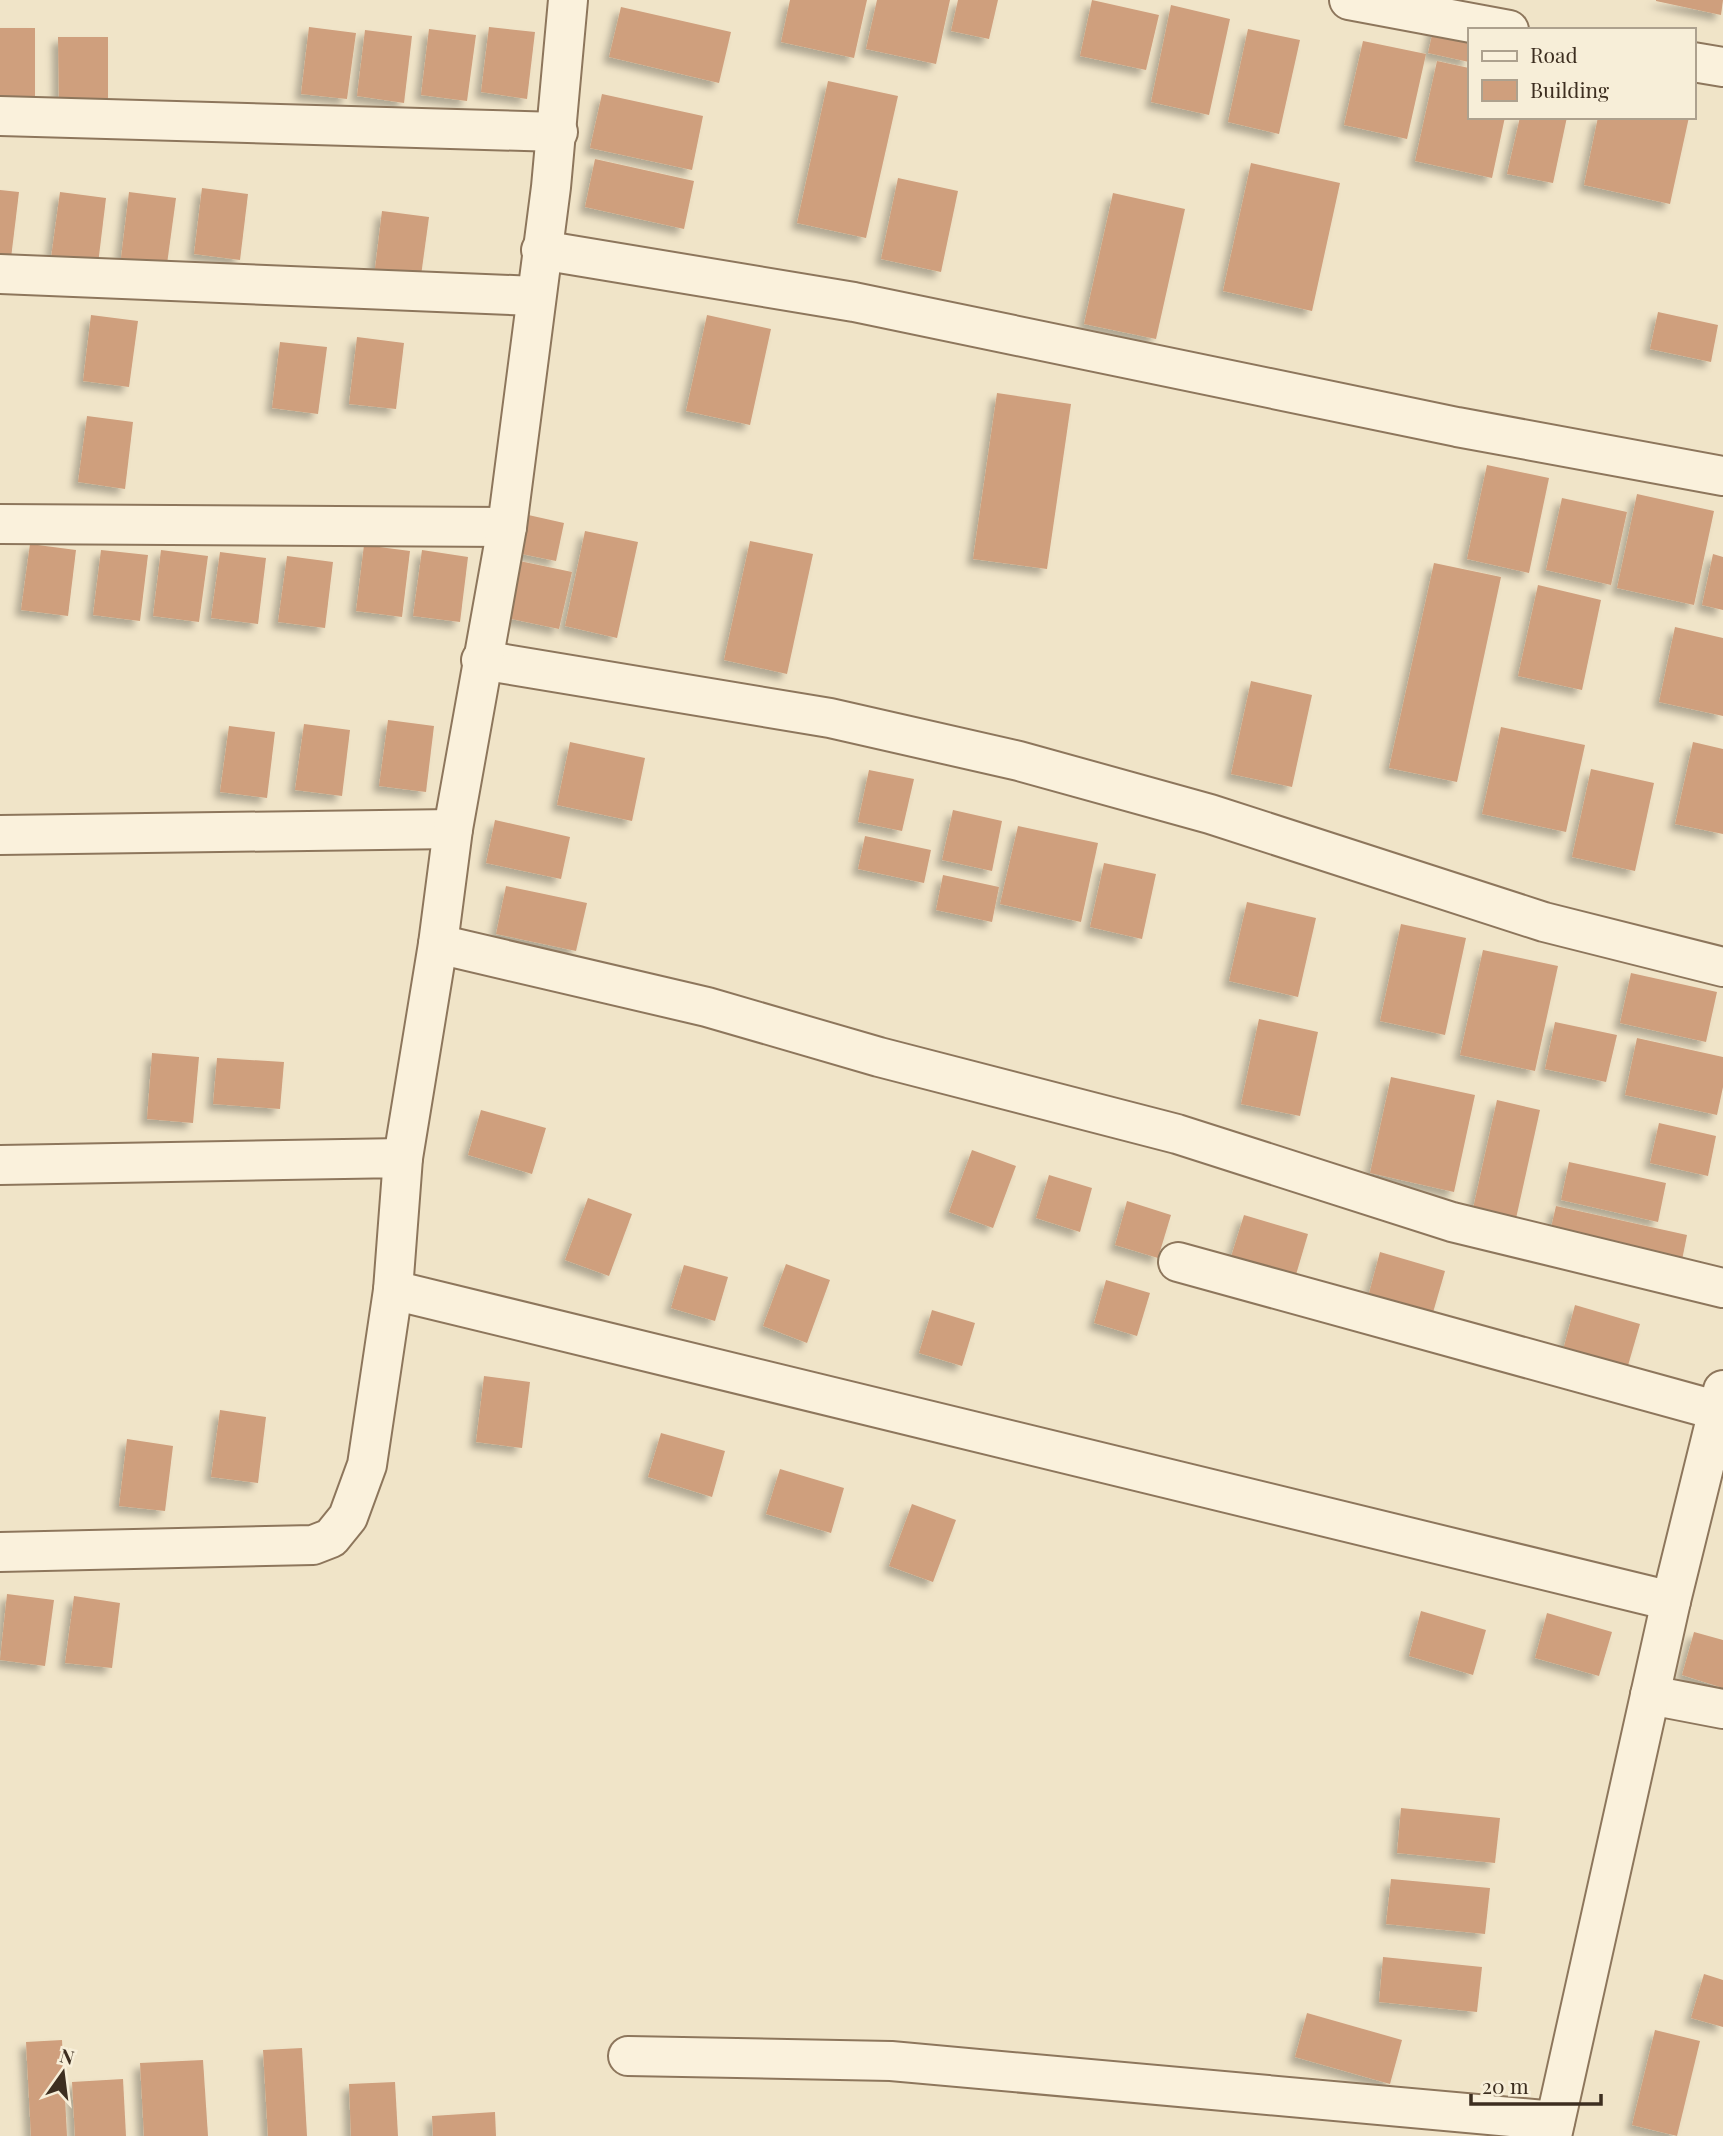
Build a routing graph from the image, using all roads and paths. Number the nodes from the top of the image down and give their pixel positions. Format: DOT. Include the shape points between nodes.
graph roads {
  1 [pos="568,0"];
  2 [pos="1349,0"];
  3 [pos="1498,28"];
  4 [pos="1695,62"];
  5 [pos="1723,67"];
  6 [pos="0,116"];
  7 [pos="558,132"];
  8 [pos="541,250"];
  9 [pos="0,274"];
  10 [pos="535,296"];
  11 [pos="1723,476"];
  12 [pos="0,524"];
  13 [pos="507,527"];
  14 [pos="481,660"];
  15 [pos="453,829"];
  16 [pos="0,835"];
  17 [pos="438,944"];
  18 [pos="1723,967"];
  19 [pos="403,1158"];
  20 [pos="0,1165"];
  21 [pos="1178,1262"];
  22 [pos="1723,1288"];
  23 [pos="393,1290"];
  24 [pos="1721,1401"];
  25 [pos="0,1552"];
  26 [pos="1671,1601"];
  27 [pos="1650,1695"];
  28 [pos="1723,1709"];
  29 [pos="628,2056"];
  30 [pos="1553,2128"];
  1 -- 7 [label="street"];
  2 -- 3 [label="street"];
  4 -- 5 [label="street"];
  6 -- 7 [label="street"];
  7 -- 8 [label="street"];
  8 -- 10 [label="street"];
  8 -- 11 [label="street" via="854,302 1457,427"];
  9 -- 10 [label="street"];
  10 -- 13 [label="street"];
  12 -- 13 [label="street"];
  13 -- 14 [label="street"];
  14 -- 15 [label="street"];
  14 -- 18 [label="street" via="830,718 1019,761 1210,814 1544,922"];
  15 -- 16 [label="street"];
  15 -- 17 [label="street"];
  17 -- 19 [label="street"];
  17 -- 22 [label="street" via="707,1007 1177,1134 1452,1222"];
  19 -- 20 [label="street"];
  19 -- 23 [label="street"];
  21 -- 24 [label="street"];
  23 -- 25 [label="street" via="366,1465 348,1517 331,1538 313,1545"];
  23 -- 26 [label="street"];
  24 -- 26 [label="street"];
  26 -- 27 [label="street"];
  27 -- 28 [label="street"];
  27 -- 30 [label="street"];
  29 -- 30 [label="street" via="891,2061"];
}
